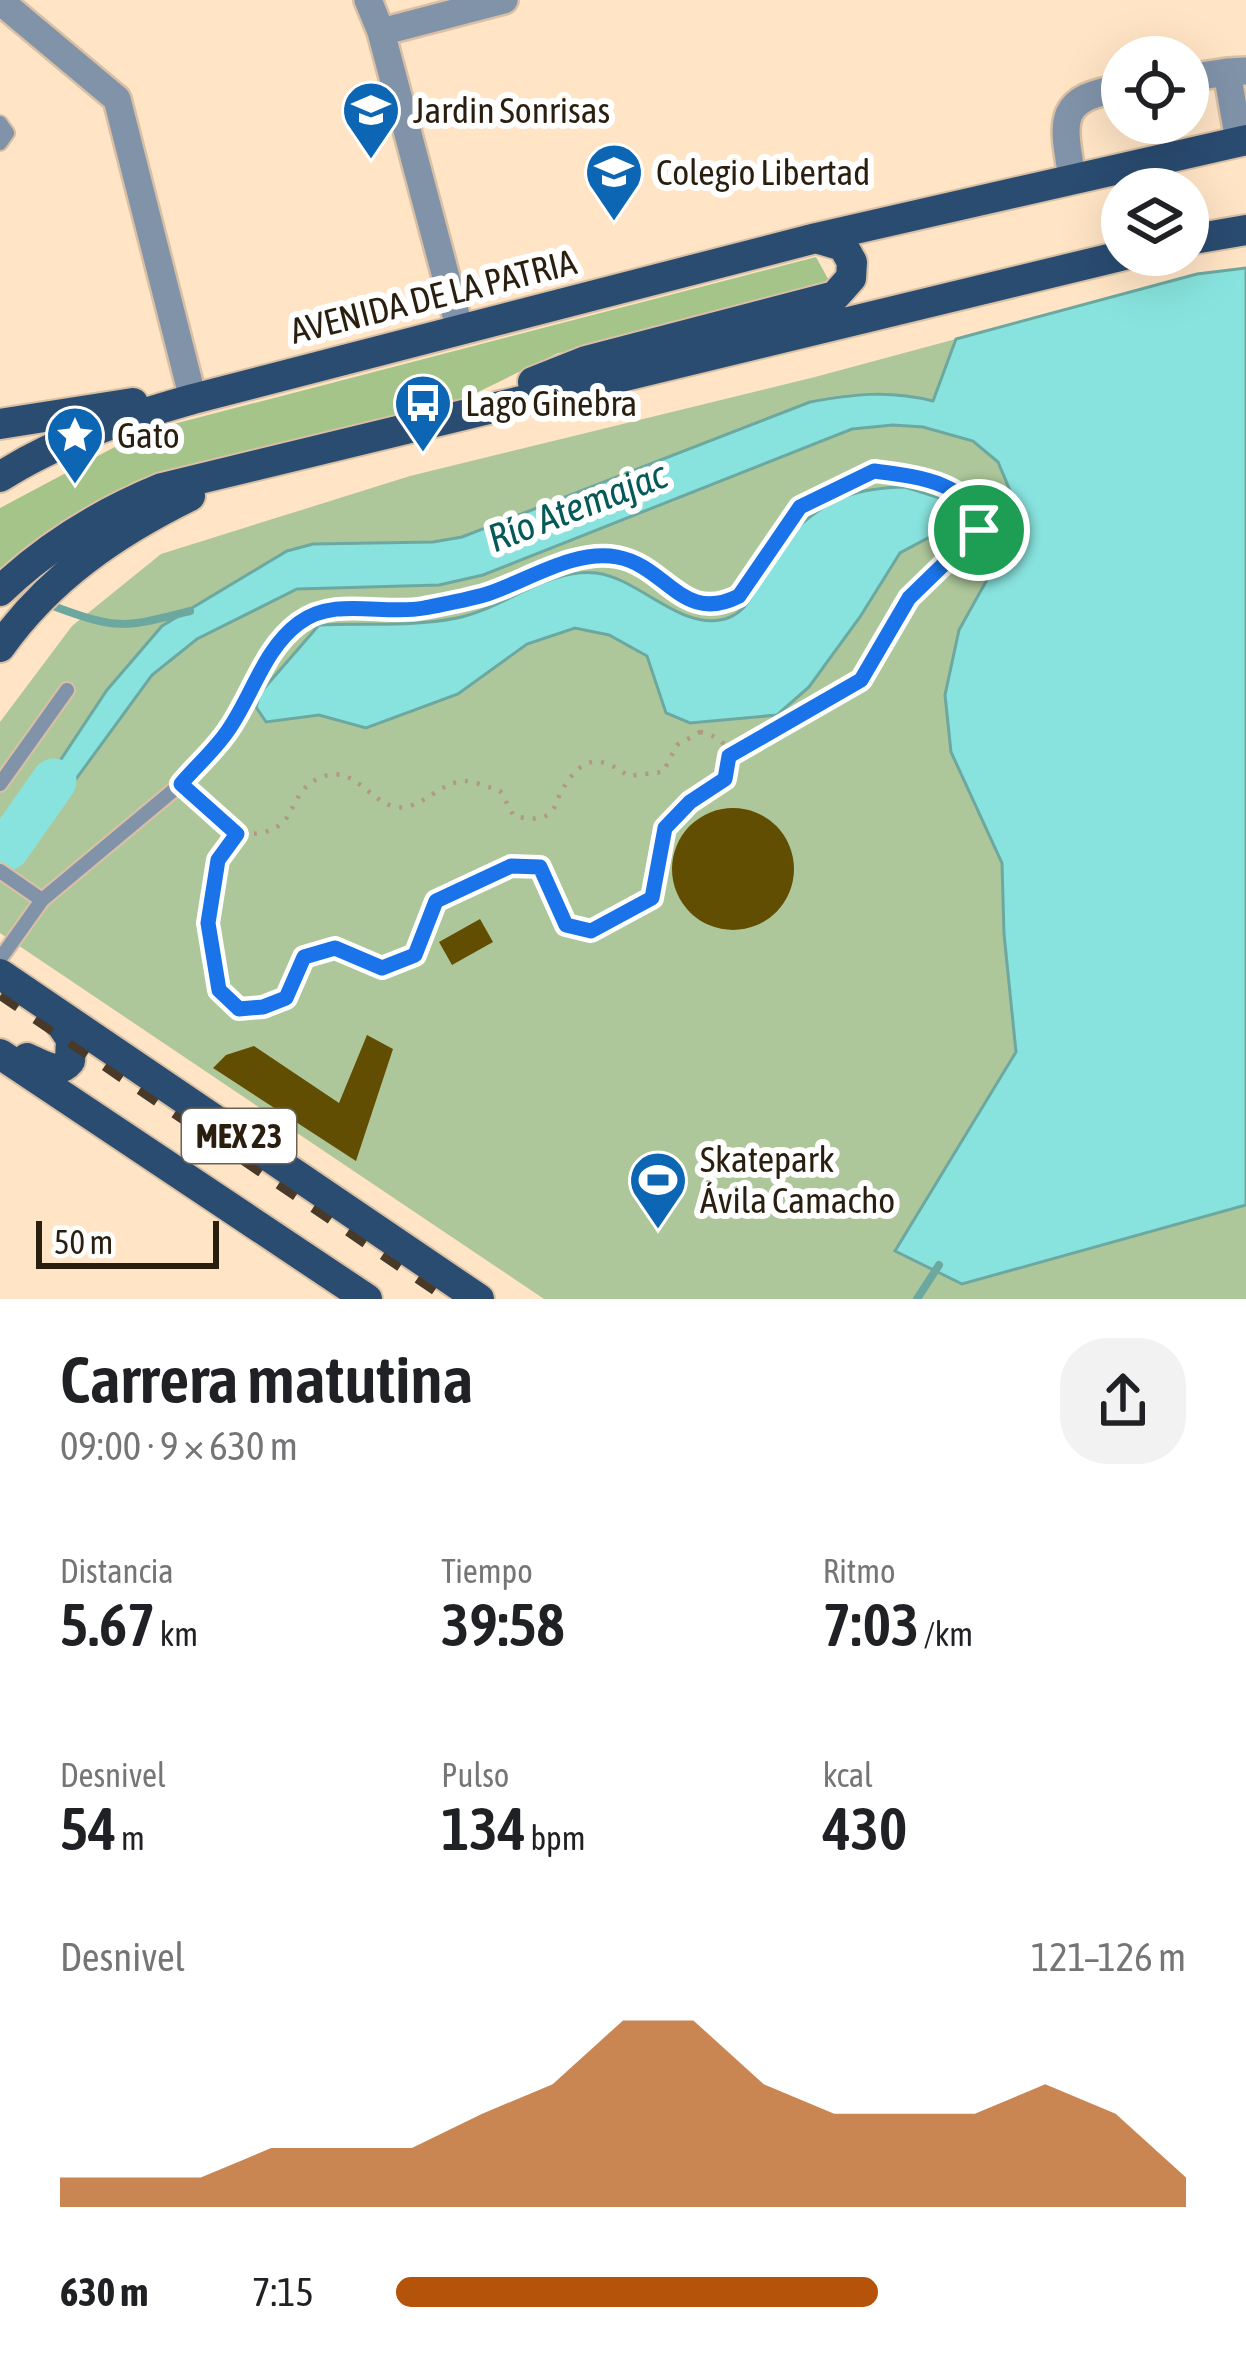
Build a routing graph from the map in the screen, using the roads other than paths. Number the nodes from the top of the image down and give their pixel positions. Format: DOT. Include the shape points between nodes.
graph roads {
  1 [pos="368,0"];
  2 [pos="504,0"];
  3 [pos="0,1"];
  4 [pos="381,32"];
  5 [pos="1236,71"];
  6 [pos="1101,93"];
  7 [pos="0,123"];
  8 [pos="1242,141"];
  9 [pos="0,143"];
  10 [pos="1072,177"];
  11 [pos="1246,230"];
  12 [pos="1209,236"];
  13 [pos="816,238"];
  14 [pos="1101,261"];
  15 [pos="460,330"];
  16 [pos="193,398"];
  17 [pos="439,421"];
  18 [pos="0,424"];
  19 [pos="251,465"];
  20 [pos="0,477"];
  21 [pos="0,591"];
  22 [pos="0,647"];
  23 [pos="67,690"];
  24 [pos="0,784"];
  25 [pos="181,784"];
  26 [pos="0,871"];
  27 [pos="42,900"];
  28 [pos="0,959"];
  29 [pos="0,974"];
  30 [pos="46,1005"];
  31 [pos="0,1044"];
  32 [pos="0,1054"];
  33 [pos="367,1299"];
  34 [pos="478,1299"];
  1 -- 4 [label="street"];
  2 -- 4 [label="street"];
  3 -- 16 [label="street" via="117,99"];
  4 -- 15 [label="street"];
  5 -- 8 [label="street"];
  6 -- 10 [label="street" via="1078,98 1069,110"];
  7 -- 9 [label="lane" via="7,134"];
  8 -- 10 [label="main road, AVENIDA DE LA PATRIA"];
  10 -- 13 [label="main road, AVENIDA DE LA PATRIA"];
  11 -- 12 [label="main road"];
  13 -- 15 [label="main road, AVENIDA DE LA PATRIA"];
  13 -- 17 [label="main road" via="843,246 852,262 848,286 835,296 586,361"];
  14 -- 17 [label="main road"];
  15 -- 16 [label="main road, AVENIDA DE LA PATRIA"];
  16 -- 18 [label="main road"];
  16 -- 20 [label="main road, AVENIDA DE LA PATRIA" via="69,440"];
  17 -- 19 [label="main road"];
  19 -- 21 [label="main road" via="111,509 33,559"];
  19 -- 22 [label="main road" via="103,545 47,591"];
  23 -- 24 [label="lane"];
  25 -- 27 [label="lane"];
  26 -- 27 [label="lane"];
  27 -- 28 [label="lane"];
  29 -- 30 [label="main road, MEX 23"];
  30 -- 31 [label="main road" via="71,1039 67,1066 43,1066"];
  30 -- 34 [label="main road, MEX 23"];
  32 -- 33 [label="main road, MEX 23"];
}
